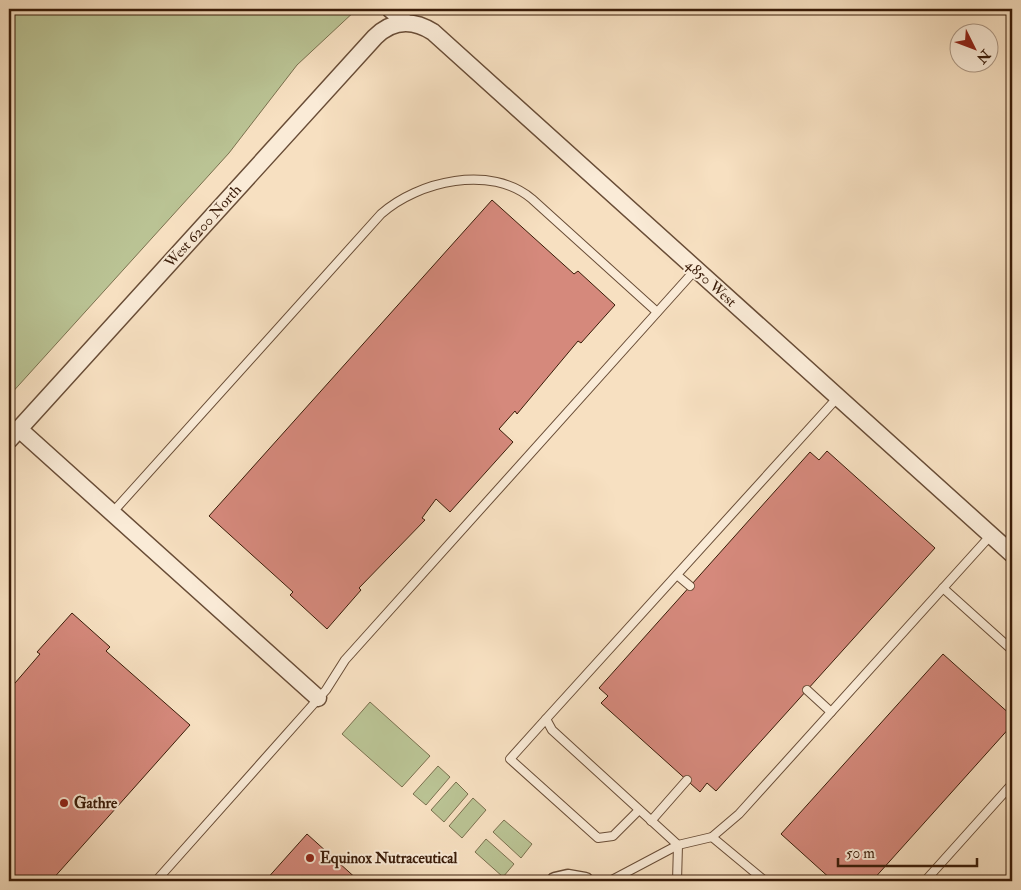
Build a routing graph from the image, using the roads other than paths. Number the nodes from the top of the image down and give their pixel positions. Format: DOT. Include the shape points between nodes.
graph roads {
  1 [pos="390,9"];
  2 [pos="405,22"];
  3 [pos="696,269"];
  4 [pos="657,312"];
  5 [pos="838,397"];
  6 [pos="14,435"];
  7 [pos="112,513"];
  8 [pos="991,535"];
  9 [pos="1012,554"];
  10 [pos="677,575"];
  11 [pos="690,586"];
  12 [pos="943,588"];
  13 [pos="1012,650"];
  14 [pos="807,690"];
  15 [pos="318,698"];
  16 [pos="831,712"];
  17 [pos="546,719"];
  18 [pos="687,780"];
  19 [pos="1012,784"];
  20 [pos="639,810"];
  21 [pos="651,820"];
  22 [pos="712,837"];
  23 [pos="678,845"];
  24 [pos="677,878"];
  25 [pos="156,881"];
  26 [pos="555,881"];
  27 [pos="585,881"];
  28 [pos="610,881"];
  29 [pos="685,881"];
  30 [pos="765,881"];
  31 [pos="925,881"];
  1 -- 2 [label="street"];
  2 -- 3 [label="street, 4850 West" via="433,32"];
  2 -- 6 [label="street, West 6200 North" via="388,26 375,37"];
  3 -- 4 [label="lane"];
  3 -- 5 [label="street, 4850 West"];
  4 -- 7 [label="lane" via="517,188 498,182 465,180 414,194 381,214"];
  4 -- 15 [label="lane" via="345,660"];
  5 -- 8 [label="street, 4850 West"];
  5 -- 10 [label="lane"];
  6 -- 7 [label="street"];
  7 -- 15 [label="street"];
  8 -- 9 [label="street, 4850 West"];
  8 -- 12 [label="lane"];
  10 -- 11 [label="lane"];
  10 -- 17 [label="lane"];
  12 -- 13 [label="lane"];
  12 -- 16 [label="lane"];
  14 -- 16 [label="lane"];
  15 -- 25 [label="lane"];
  16 -- 22 [label="lane" via="739,814"];
  17 -- 20 [label="lane" via="552,730"];
  17 -- 20 [label="lane" via="510,759 598,838 613,836"];
  18 -- 21 [label="lane"];
  19 -- 31 [label="lane"];
  20 -- 21 [label="lane"];
  21 -- 23 [label="lane"];
  22 -- 23 [label="lane"];
  22 -- 30 [label="lane"];
  23 -- 24 [label="lane"];
  23 -- 28 [label="lane"];
  24 -- 29 [label="lane"];
  26 -- 27 [label="street" via="568,878"];
}
